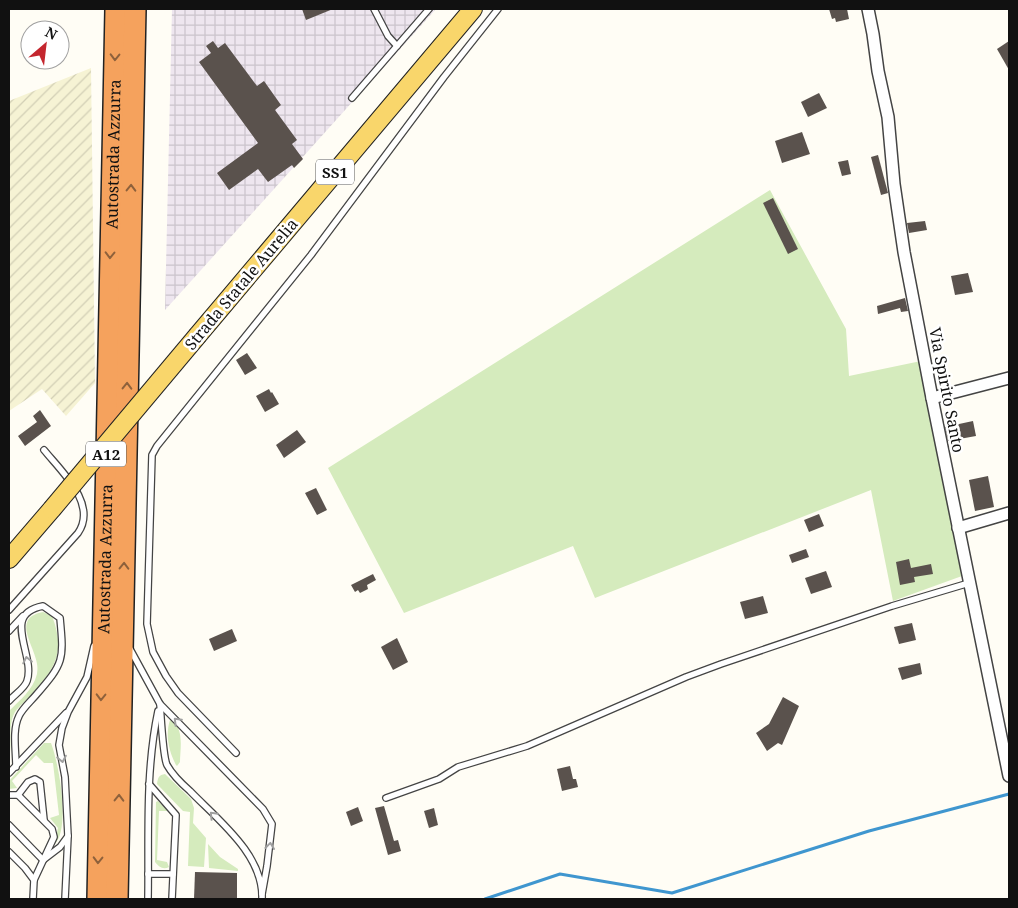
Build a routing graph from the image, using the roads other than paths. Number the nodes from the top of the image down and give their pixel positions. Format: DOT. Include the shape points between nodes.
graph roads {
  1 [pos="116,9"];
  2 [pos="135,9"];
  3 [pos="374,9"];
  4 [pos="429,9"];
  5 [pos="472,9"];
  6 [pos="498,9"];
  7 [pos="868,9"];
  8 [pos="397,46"];
  9 [pos="352,98"];
  10 [pos="1009,378"];
  11 [pos="932,398"];
  12 [pos="44,450"];
  13 [pos="1009,513"];
  14 [pos="958,528"];
  15 [pos="9,559"];
  16 [pos="969,583"];
  17 [pos="123,597"];
  18 [pos="103,604"];
  19 [pos="9,610"];
  20 [pos="24,614"];
  21 [pos="9,631"];
  22 [pos="97,632"];
  23 [pos="95,641"];
  24 [pos="9,701"];
  25 [pos="160,704"];
  26 [pos="68,712"];
  27 [pos="236,754"];
  28 [pos="16,767"];
  29 [pos="9,773"];
  30 [pos="1009,776"];
  31 [pos="148,784"];
  32 [pos="9,795"];
  33 [pos="18,795"];
  34 [pos="386,798"];
  35 [pos="44,820"];
  36 [pos="9,825"];
  37 [pos="68,836"];
  38 [pos="9,852"];
  39 [pos="43,860"];
  40 [pos="148,874"];
  41 [pos="173,874"];
  42 [pos="34,880"];
  43 [pos="262,896"];
  44 [pos="33,899"];
  45 [pos="65,899"];
  46 [pos="98,899"];
  47 [pos="117,899"];
  48 [pos="148,899"];
  49 [pos="172,899"];
  1 -- 18 [label="highway, Autostrada Azzurra / A12, one-way"];
  17 -- 2 [label="highway, Autostrada Azzurra / A12, one-way"];
  3 -- 8 [label="lane"];
  4 -- 8 [label="lane"];
  5 -- 15 [label="main road, Strada Statale Aurelia / SS1, bridge"];
  6 -- 27 [label="lane" via="311,255 152,455 147,624 154,652 178,693"];
  7 -- 11 [label="street, Via Spirito Santo" via="888,117 904,252"];
  8 -- 9 [label="lane"];
  10 -- 11 [label="street"];
  11 -- 14 [label="street, Via Spirito Santo"];
  12 -- 19 [label="lane" via="76,491 84,521 78,533"];
  13 -- 14 [label="street"];
  14 -- 16 [label="street, Via Spirito Santo"];
  16 -- 30 [label="street, Via Spirito Santo"];
  16 -- 34 [label="lane" via="721,664 527,746 458,768 439,779"];
  17 -- 25 [label="lane" via="131,652"];
  47 -- 17 [label="highway, Autostrada Azzurra / A12, one-way"];
  18 -- 22 [label="lane"];
  18 -- 46 [label="highway, Autostrada Azzurra / A12, one-way"];
  20 -- 21 [label="lane"];
  24 -- 20 [label="lane, one-way" via="27,683 29,672 19,628"];
  20 -- 28 [label="lane" via="43,606 60,618 62,646 55,673 19,716"];
  23 -- 26 [label="lane" via="87,677"];
  25 -- 31 [label="lane"];
  43 -- 25 [label="lane, one-way" via="257,870 245,848 166,764"];
  43 -- 25 [label="lane, one-way" via="272,824 263,809"];
  26 -- 28 [label="lane"];
  26 -- 37 [label="lane, one-way" via="59,745 65,777"];
  28 -- 29 [label="lane"];
  31 -- 40 [label="lane"];
  31 -- 41 [label="lane" via="176,814"];
  32 -- 33 [label="lane"];
  33 -- 35 [label="lane"];
  33 -- 35 [label="lane" via="28,782 35,779 40,782"];
  35 -- 39 [label="lane" via="54,837"];
  36 -- 39 [label="lane"];
  37 -- 39 [label="lane"];
  37 -- 45 [label="lane"];
  38 -- 42 [label="lane"];
  39 -- 42 [label="lane"];
  40 -- 41 [label="lane"];
  40 -- 48 [label="lane"];
  41 -- 49 [label="lane"];
  42 -- 44 [label="lane"];
}
